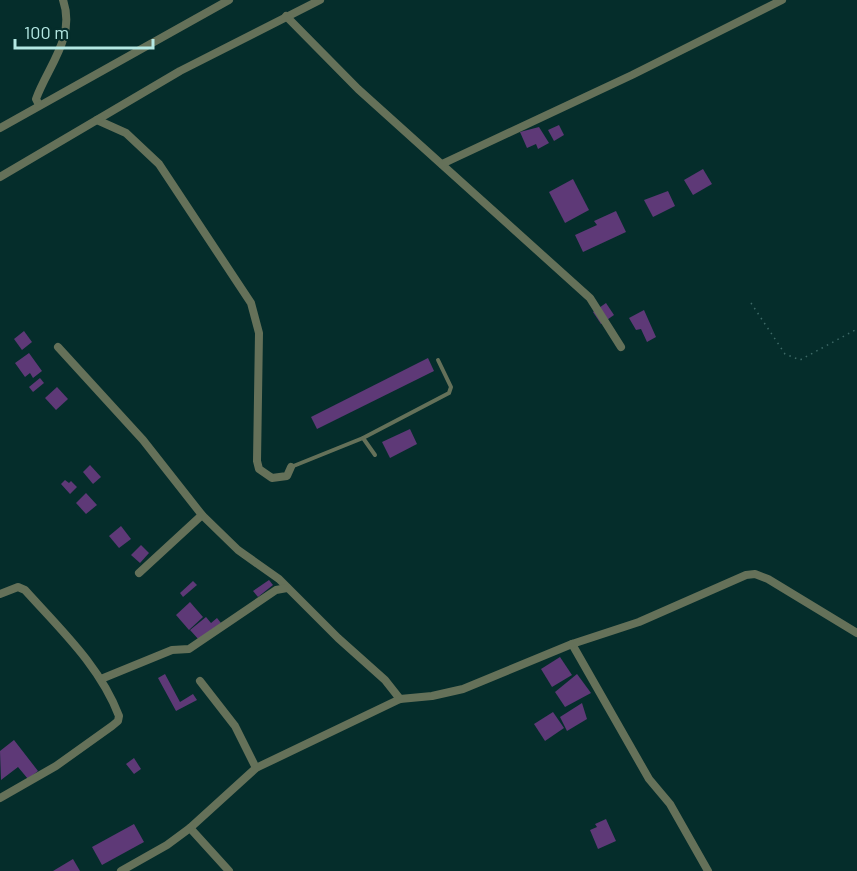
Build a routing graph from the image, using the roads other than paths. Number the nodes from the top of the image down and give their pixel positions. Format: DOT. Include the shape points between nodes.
graph roads {
  1 [pos="63,0"];
  2 [pos="229,0"];
  3 [pos="320,0"];
  4 [pos="782,0"];
  5 [pos="286,16"];
  6 [pos="39,105"];
  7 [pos="97,120"];
  8 [pos="0,128"];
  9 [pos="442,165"];
  10 [pos="0,177"];
  11 [pos="58,347"];
  12 [pos="621,347"];
  13 [pos="438,360"];
  14 [pos="363,438"];
  15 [pos="375,455"];
  16 [pos="291,467"];
  17 [pos="202,515"];
  18 [pos="139,573"];
  19 [pos="287,588"];
  20 [pos="0,594"];
  21 [pos="857,633"];
  22 [pos="572,644"];
  23 [pos="101,679"];
  24 [pos="200,681"];
  25 [pos="400,699"];
  26 [pos="256,768"];
  27 [pos="0,798"];
  28 [pos="190,828"];
  29 [pos="121,871"];
  30 [pos="229,871"];
  31 [pos="708,871"];
  1 -- 6 [label="street" via="67,11 65,38 42,81 36,99"];
  2 -- 6 [label="street"];
  3 -- 5 [label="street"];
  4 -- 9 [label="street"];
  5 -- 7 [label="street"];
  5 -- 9 [label="street" via="358,89"];
  6 -- 8 [label="street"];
  7 -- 10 [label="street"];
  7 -- 16 [label="street" via="126,134 159,164 251,303 259,333 259,470 278,478 287,476"];
  9 -- 12 [label="street" via="590,298"];
  11 -- 17 [label="street" via="143,440"];
  13 -- 14 [label="lane" via="451,387 449,393"];
  14 -- 15 [label="lane"];
  14 -- 16 [label="lane"];
  17 -- 18 [label="street"];
  17 -- 19 [label="street" via="238,550"];
  19 -- 23 [label="street" via="276,590 189,649 172,650"];
  19 -- 25 [label="street" via="385,680"];
  20 -- 23 [label="street" via="18,587 25,590 72,640"];
  21 -- 22 [label="street" via="755,574 732,579 639,622"];
  22 -- 25 [label="street" via="463,688"];
  22 -- 31 [label="street" via="649,779 670,804"];
  23 -- 27 [label="street" via="118,721 56,766"];
  24 -- 26 [label="street" via="234,726"];
  25 -- 26 [label="street"];
  26 -- 28 [label="street"];
  28 -- 29 [label="street"];
  28 -- 30 [label="street"];
}
